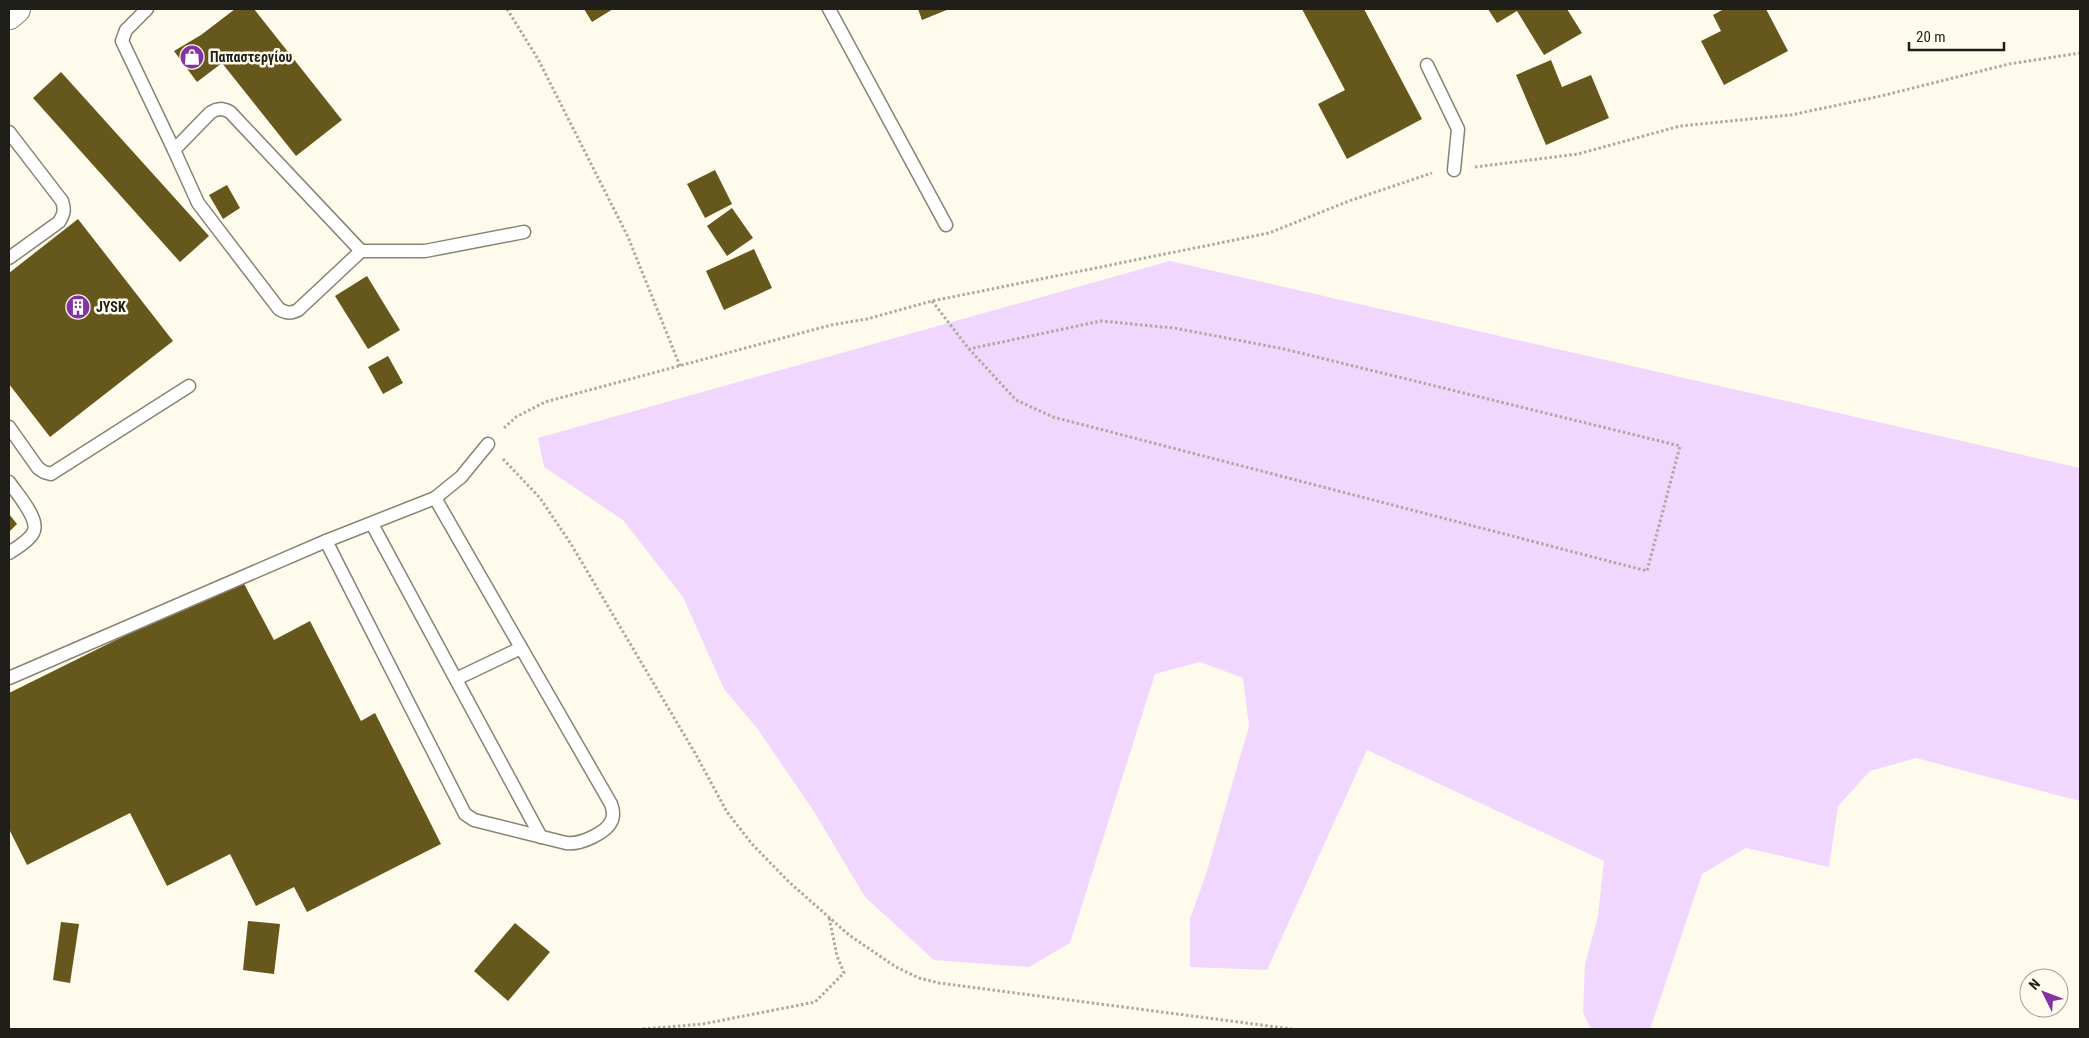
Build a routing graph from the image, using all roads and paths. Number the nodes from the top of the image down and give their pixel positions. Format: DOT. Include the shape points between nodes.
graph roads {
  1 [pos="16,9"];
  2 [pos="147,9"];
  3 [pos="507,9"];
  4 [pos="829,9"];
  5 [pos="9,15"];
  6 [pos="2080,53"];
  7 [pos="1427,65"];
  8 [pos="9,133"];
  9 [pos="174,150"];
  10 [pos="1454,170"];
  11 [pos="946,225"];
  12 [pos="524,232"];
  13 [pos="361,251"];
  14 [pos="9,258"];
  15 [pos="932,302"];
  16 [pos="969,349"];
  17 [pos="680,366"];
  18 [pos="189,386"];
  19 [pos="9,427"];
  20 [pos="488,444"];
  21 [pos="9,482"];
  22 [pos="435,498"];
  23 [pos="372,524"];
  24 [pos="326,541"];
  25 [pos="9,553"];
  26 [pos="521,648"];
  27 [pos="9,678"];
  28 [pos="456,679"];
  29 [pos="542,837"];
  30 [pos="828,917"];
  31 [pos="643,1029"];
  32 [pos="1292,1029"];
  1 -- 5 [label="main road"];
  2 -- 9 [label="lane" via="126,30 122,41"];
  3 -- 17 [label="path" via="538,59 628,237"];
  4 -- 11 [label="lane"];
  6 -- 10 [label="path" via="2009,64 1791,115 1680,126 1578,154"];
  7 -- 10 [label="lane" via="1458,129"];
  8 -- 14 [label="lane" via="62,201 64,208 59,222"];
  9 -- 13 [label="lane" via="210,112 224,109 230,112"];
  9 -- 13 [label="lane" via="198,203 285,313 298,310"];
  10 -- 15 [label="path" via="1431,174 1348,201 1269,233"];
  12 -- 13 [label="lane" via="425,251"];
  15 -- 16 [label="path"];
  15 -- 17 [label="path" via="831,325"];
  16 -- 16 [label="path" via="1016,400 1052,417 1648,571 1680,446 1284,349 1174,328 1101,321"];
  17 -- 20 [label="path" via="545,402 516,417"];
  18 -- 19 [label="lane" via="51,474 38,468"];
  20 -- 22 [label="lane" via="461,477"];
  20 -- 30 [label="path" via="540,498 571,544 727,812 752,844"];
  21 -- 25 [label="lane" via="36,525 30,537"];
  22 -- 23 [label="lane"];
  22 -- 26 [label="lane"];
  23 -- 24 [label="lane"];
  23 -- 28 [label="lane"];
  24 -- 27 [label="lane"];
  24 -- 29 [label="lane" via="465,814 474,820"];
  26 -- 28 [label="lane"];
  26 -- 29 [label="lane" via="613,811 612,819 603,830 580,842 571,844"];
  28 -- 29 [label="lane"];
  30 -- 31 [label="path" via="844,973 815,1002 703,1024"];
  30 -- 32 [label="path" via="896,968 939,983"];
}
